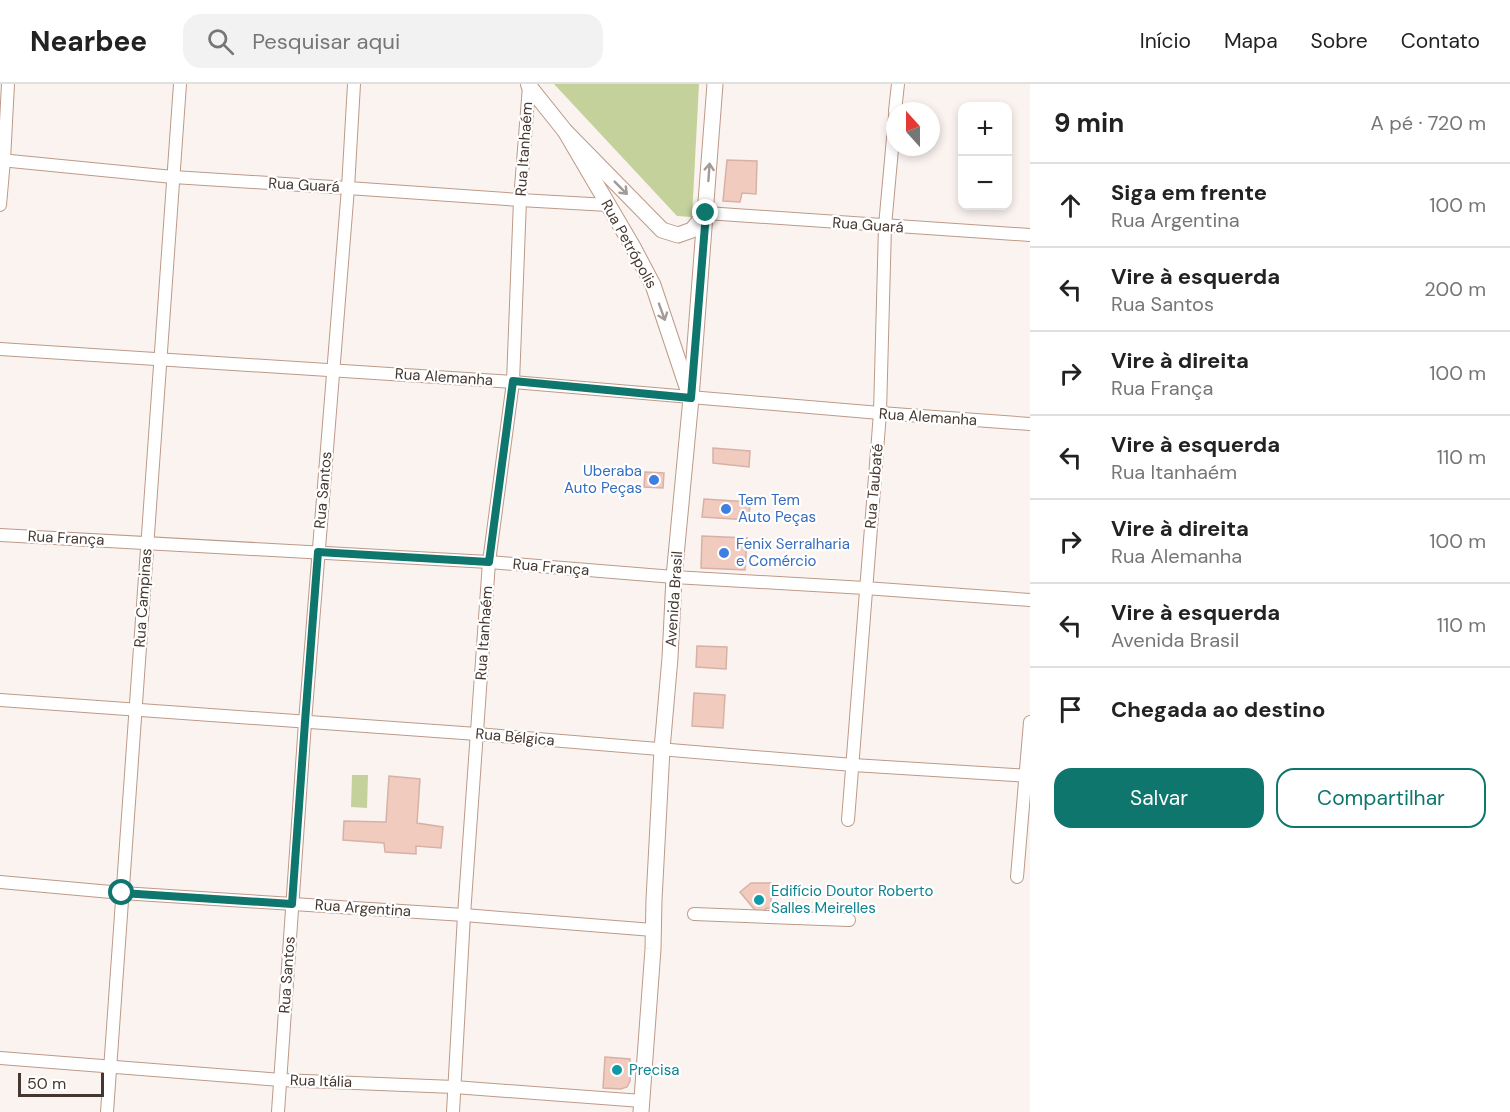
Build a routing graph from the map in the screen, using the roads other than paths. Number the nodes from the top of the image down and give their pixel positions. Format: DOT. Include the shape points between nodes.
graph roads {
  1 [pos="8,84"];
  2 [pos="180,84"];
  3 [pos="354,84"];
  4 [pos="898,84"];
  5 [pos="529,85"];
  6 [pos="715,85"];
  7 [pos="897,102"];
  8 [pos="565,131"];
  9 [pos="891,156"];
  10 [pos="2,160"];
  11 [pos="173,177"];
  12 [pos="348,188"];
  13 [pos="520,200"];
  14 [pos="608,205"];
  15 [pos="0,206"];
  16 [pos="706,213"];
  17 [pos="885,226"];
  18 [pos="1030,235"];
  19 [pos="0,349"];
  20 [pos="161,359"];
  21 [pos="333,370"];
  22 [pos="513,381"];
  23 [pos="691,398"];
  24 [pos="880,413"];
  25 [pos="1030,424"];
  26 [pos="0,535"];
  27 [pos="147,542"];
  28 [pos="318,552"];
  29 [pos="489,562"];
  30 [pos="674,577"];
  31 [pos="865,588"];
  32 [pos="1030,600"];
  33 [pos="0,700"];
  34 [pos="136,709"];
  35 [pos="305,722"];
  36 [pos="1030,722"];
  37 [pos="477,734"];
  38 [pos="662,749"];
  39 [pos="853,765"];
  40 [pos="1028,776"];
  41 [pos="848,820"];
  42 [pos="1017,877"];
  43 [pos="0,882"];
  44 [pos="122,893"];
  45 [pos="292,904"];
  46 [pos="694,914"];
  47 [pos="464,915"];
  48 [pos="849,920"];
  49 [pos="653,930"];
  50 [pos="0,1058"];
  51 [pos="110,1066"];
  52 [pos="280,1080"];
  53 [pos="454,1087"];
  54 [pos="642,1107"];
  55 [pos="107,1112"];
  56 [pos="278,1112"];
  57 [pos="453,1112"];
  1 -- 10 [label="street"];
  2 -- 11 [label="street, Rua Campinas"];
  3 -- 12 [label="street, Rua Santos"];
  4 -- 7 [label="street"];
  5 -- 8 [label="main road, Rua Petrópolis"];
  5 -- 13 [label="street, Rua Itanhaém"];
  16 -- 6 [label="main road, Avenida Brasil, one-way"];
  8 -- 14 [label="main road, Rua Petrópolis"];
  8 -- 16 [label="main road, Rua Petrópolis, one-way" via="662,230 678,235 692,230"];
  9 -- 17 [label="street, Rua Taubaté"];
  10 -- 11 [label="street, Rua Guará"];
  10 -- 15 [label="street"];
  11 -- 12 [label="street, Rua Guará"];
  11 -- 20 [label="street, Rua Campinas"];
  12 -- 13 [label="street, Rua Guará"];
  12 -- 21 [label="street, Rua Santos"];
  13 -- 14 [label="street, Rua Guará"];
  13 -- 22 [label="street, Rua Itanhaém"];
  14 -- 23 [label="main road, Rua Petrópolis, one-way" via="653,285"];
  16 -- 17 [label="street, Rua Guará"];
  16 -- 23 [label="main road, Avenida Brasil"];
  17 -- 18 [label="street, Rua Guará"];
  17 -- 24 [label="street, Rua Taubaté"];
  19 -- 20 [label="street, Rua Alemanha"];
  20 -- 21 [label="street, Rua Alemanha"];
  20 -- 27 [label="street, Rua Campinas"];
  21 -- 22 [label="street, Rua Alemanha"];
  21 -- 28 [label="street, Rua Santos"];
  22 -- 23 [label="street, Rua Alemanha"];
  22 -- 29 [label="street, Rua Itanhaém"];
  23 -- 24 [label="street, Rua Alemanha"];
  23 -- 30 [label="main road, Avenida Brasil"];
  24 -- 25 [label="street, Rua Alemanha"];
  24 -- 31 [label="street, Rua Taubaté"];
  26 -- 27 [label="street, Rua França"];
  27 -- 28 [label="street, Rua França"];
  27 -- 34 [label="street, Rua Campinas"];
  28 -- 29 [label="street, Rua França"];
  28 -- 35 [label="street, Rua Santos"];
  29 -- 30 [label="street, Rua França"];
  29 -- 37 [label="street, Rua Itanhaém"];
  30 -- 31 [label="street, Rua França"];
  30 -- 38 [label="main road, Avenida Brasil"];
  31 -- 32 [label="street, Rua França"];
  31 -- 39 [label="street, Rua Taubaté"];
  33 -- 34 [label="street, Rua Bélgica"];
  34 -- 35 [label="street, Rua Bélgica"];
  34 -- 44 [label="street, Rua Campinas"];
  35 -- 37 [label="street, Rua Bélgica"];
  35 -- 45 [label="street, Rua Santos"];
  36 -- 40 [label="street"];
  37 -- 38 [label="street, Rua Bélgica"];
  37 -- 47 [label="street, Rua Itanhaém"];
  38 -- 39 [label="street, Rua Bélgica"];
  38 -- 49 [label="main road, Avenida Brasil"];
  39 -- 40 [label="street, Rua Bélgica"];
  39 -- 41 [label="street, Rua Taubaté"];
  40 -- 42 [label="street"];
  43 -- 44 [label="street, Rua Argentina"];
  44 -- 45 [label="street, Rua Argentina"];
  44 -- 51 [label="street, Rua Campinas"];
  45 -- 47 [label="street, Rua Argentina"];
  45 -- 52 [label="street, Rua Santos"];
  46 -- 48 [label="street"];
  47 -- 49 [label="street, Rua Argentina"];
  47 -- 53 [label="street, Rua Itanhaém"];
  49 -- 54 [label="main road, Avenida Brasil"];
  50 -- 51 [label="street, Rua Itália"];
  51 -- 52 [label="street, Rua Itália"];
  51 -- 55 [label="street, Rua Campinas"];
  52 -- 53 [label="street, Rua Itália"];
  52 -- 56 [label="street, Rua Santos"];
  53 -- 54 [label="street, Rua Itália"];
  53 -- 57 [label="street, Rua Itanhaém"];
}
